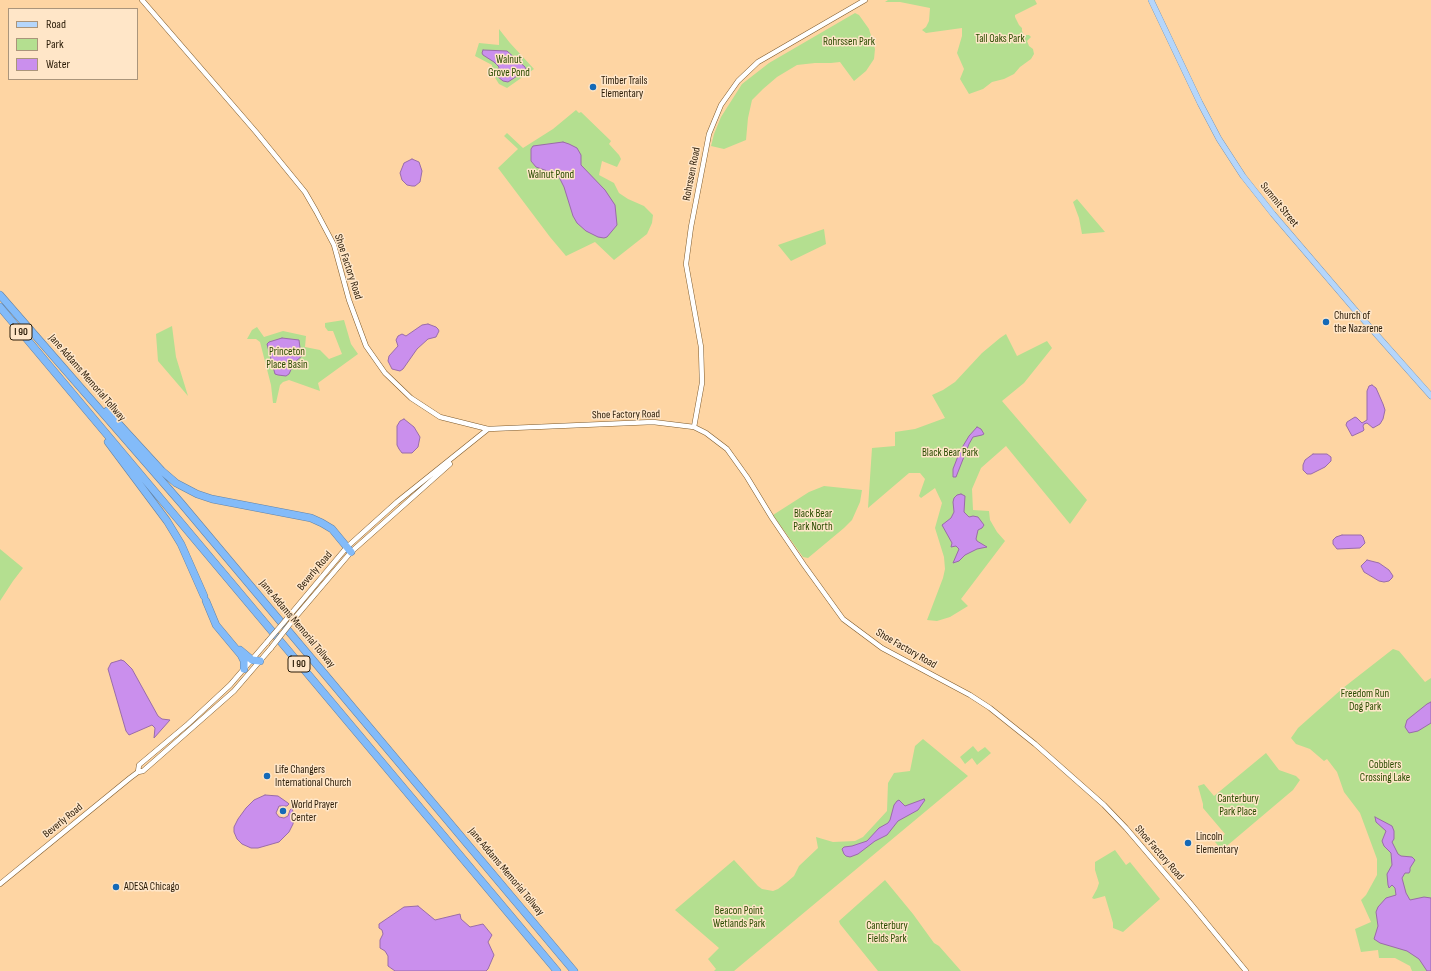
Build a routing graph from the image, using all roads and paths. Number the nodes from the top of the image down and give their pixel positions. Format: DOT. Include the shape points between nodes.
graph roads {
  1 [pos="142,0"];
  2 [pos="865,0"];
  3 [pos="1151,0"];
  4 [pos="0,294"];
  5 [pos="0,307"];
  6 [pos="41,357"];
  7 [pos="1431,396"];
  8 [pos="694,427"];
  9 [pos="488,429"];
  10 [pos="349,550"];
  11 [pos="227,639"];
  12 [pos="252,660"];
  13 [pos="260,661"];
  14 [pos="244,669"];
  15 [pos="138,772"];
  16 [pos="0,884"];
  17 [pos="557,971"];
  18 [pos="574,971"];
  19 [pos="1246,971"];
  1 -- 9 [label="street, Shoe Factory Road" via="310,200 334,245 349,300 366,346 385,374 411,398 440,417"];
  2 -- 8 [label="street, Rohrssen Road" via="758,62 738,81 721,105 709,134 686,264 701,348 702,383"];
  3 -- 7 [label="main road, Summit Street" via="1200,103 1243,176 1368,326"];
  4 -- 10 [label="highway" via="162,471 176,483 212,499 311,518 332,529"];
  4 -- 18 [label="highway, Jane Addams Memorial Tollway / I 90" via="181,503"];
  5 -- 6 [label="highway, Jane Addams Memorial Tollway / I 90"];
  6 -- 11 [label="highway" via="167,521 181,544 216,625"];
  6 -- 17 [label="highway, Jane Addams Memorial Tollway / I 90"];
  8 -- 9 [label="street, Shoe Factory Road" via="653,422"];
  8 -- 19 [label="street, Shoe Factory Road" via="727,449 843,619 882,648 990,708 1035,744 1126,828"];
  9 -- 10 [label="street, Beverly Road"];
  10 -- 12 [label="street, Beverly Road, bridge"];
  10 -- 13 [label="street, Beverly Road, bridge"];
  11 -- 12 [label="highway"];
  11 -- 14 [label="highway" via="241,655"];
  12 -- 13 [label="highway"];
  12 -- 14 [label="street, Beverly Road"];
  13 -- 15 [label="street, Beverly Road" via="234,691 142,772"];
  14 -- 15 [label="street, Beverly Road" via="188,724 139,766"];
  15 -- 16 [label="street, Beverly Road"];
}
